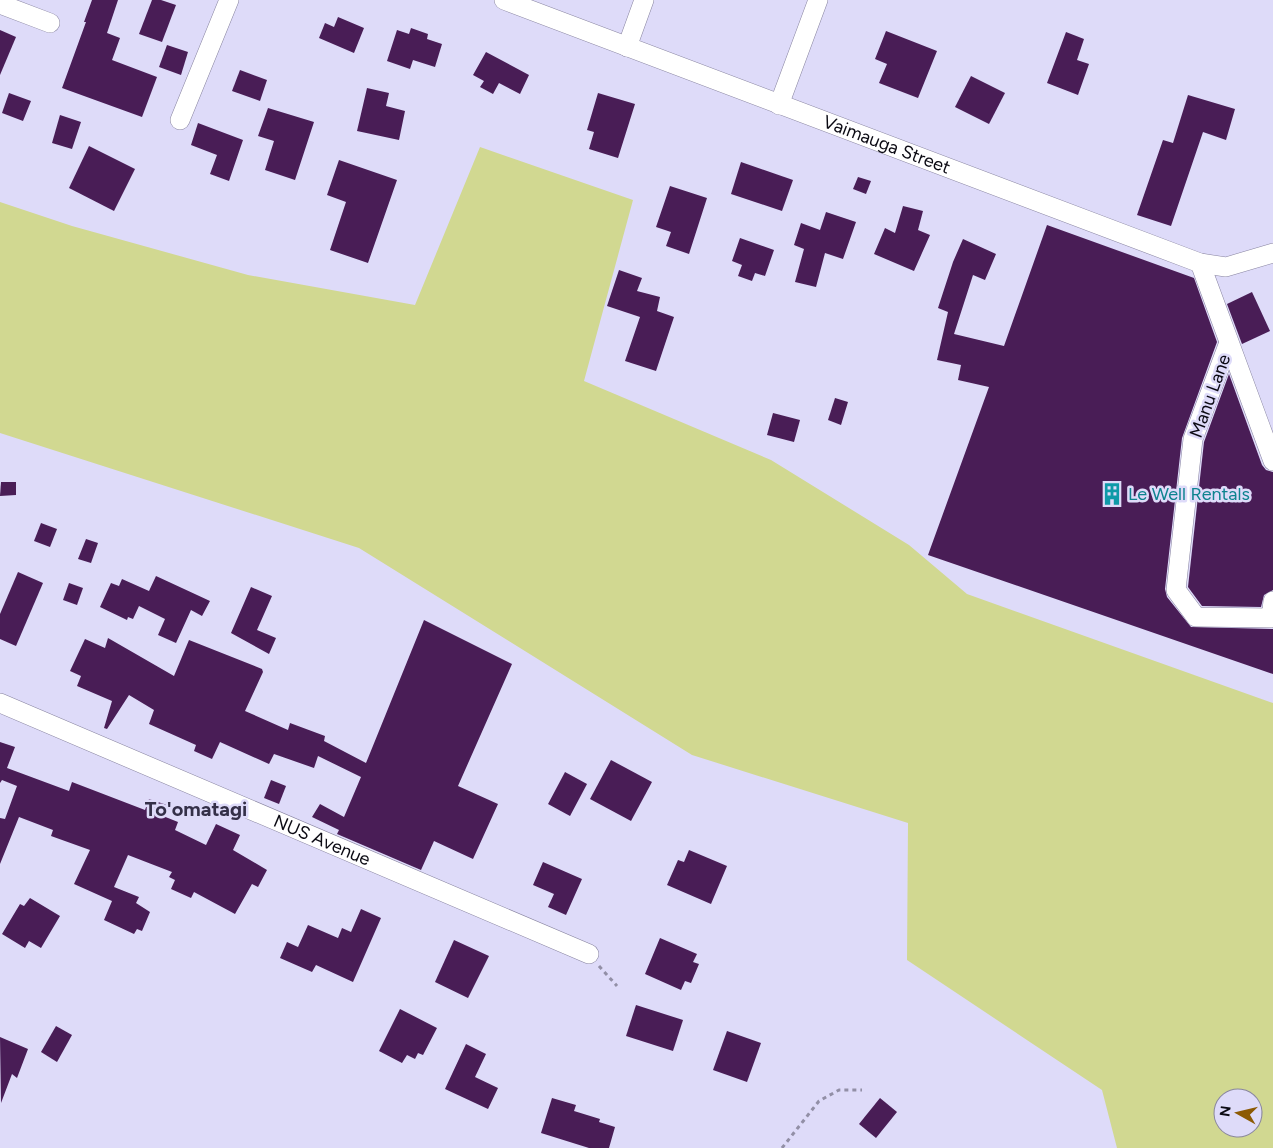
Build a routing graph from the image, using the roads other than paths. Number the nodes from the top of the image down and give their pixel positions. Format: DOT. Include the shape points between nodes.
graph roads {
  1 [pos="228,0"];
  2 [pos="504,0"];
  3 [pos="644,0"];
  4 [pos="818,0"];
  5 [pos="0,4"];
  6 [pos="50,23"];
  7 [pos="627,47"];
  8 [pos="778,105"];
  9 [pos="180,120"];
  10 [pos="1273,253"];
  11 [pos="1200,263"];
  12 [pos="1228,345"];
  13 [pos="1273,461"];
  14 [pos="1273,601"];
  15 [pos="0,703"];
  16 [pos="589,954"];
  1 -- 9 [label="street"];
  2 -- 7 [label="street, Vaimauga Street"];
  3 -- 7 [label="street"];
  4 -- 8 [label="street"];
  5 -- 6 [label="street"];
  7 -- 8 [label="street, Vaimauga Street"];
  8 -- 11 [label="street, Vaimauga Street"];
  10 -- 11 [label="street, Vaimauga Street" via="1226,267"];
  11 -- 12 [label="street, Manu Lane"];
  12 -- 13 [label="street, Manu Lane"];
  12 -- 14 [label="street, Manu Lane" via="1193,439 1176,590 1196,617 1271,618"];
  15 -- 16 [label="street, NUS Avenue"];
}
